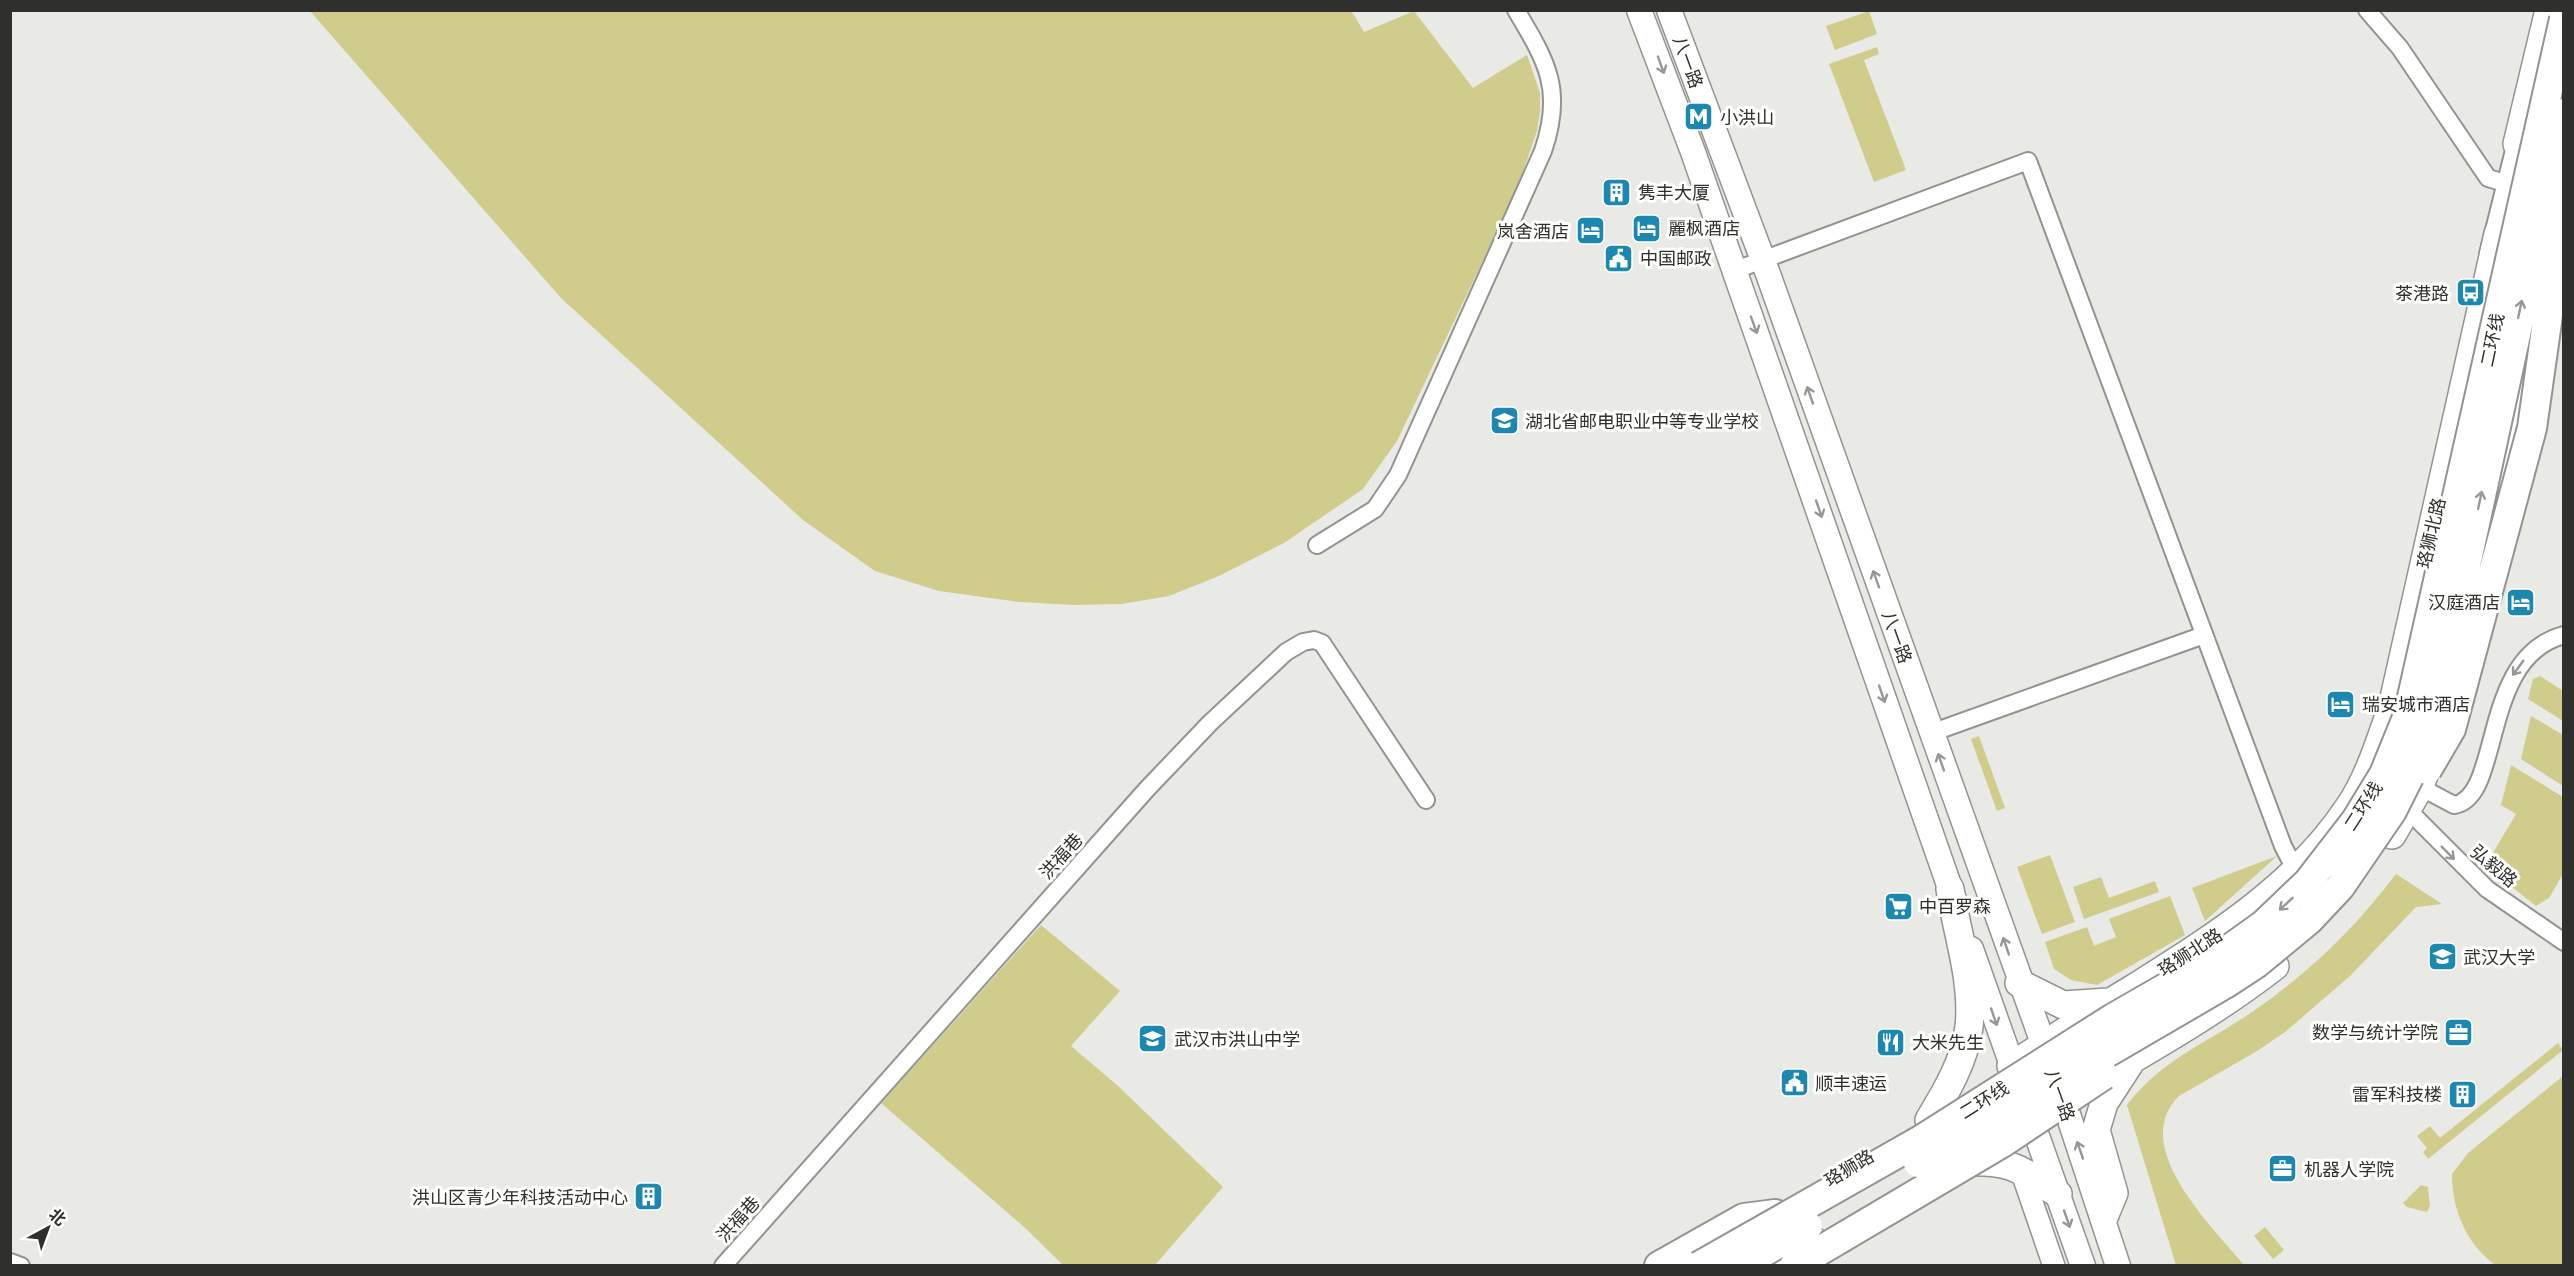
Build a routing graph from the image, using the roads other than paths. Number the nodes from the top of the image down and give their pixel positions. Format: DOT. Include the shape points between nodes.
graph roads {
  1 [pos="1516,10"];
  2 [pos="1639,10"];
  3 [pos="1669,10"];
  4 [pos="2367,10"];
  5 [pos="2549,10"];
  6 [pos="2554,10"];
  7 [pos="2564,19"];
  8 [pos="2564,112"];
  9 [pos="2508,184"];
  10 [pos="2564,202"];
  11 [pos="2494,255"];
  12 [pos="1763,260"];
  13 [pos="1733,271"];
  14 [pos="2431,535"];
  15 [pos="2490,544"];
  16 [pos="1317,545"];
  17 [pos="2204,635"];
  18 [pos="2564,635"];
  19 [pos="1931,733"];
  20 [pos="2414,799"];
  21 [pos="1426,800"];
  22 [pos="2377,834"];
  23 [pos="2295,869"];
  24 [pos="1950,889"];
  25 [pos="2564,942"];
  26 [pos="2019,983"];
  27 [pos="2112,1001"];
  28 [pos="2156,1027"];
  29 [pos="2043,1046"];
  30 [pos="2132,1060"];
  31 [pos="2011,1066"];
  32 [pos="2063,1100"];
  33 [pos="2030,1118"];
  34 [pos="1929,1120"];
  35 [pos="1953,1162"];
  36 [pos="2021,1170"];
  37 [pos="2058,1194"];
  38 [pos="1774,1214"];
  39 [pos="2104,1217"];
  40 [pos="10,1262"];
  41 [pos="1671,1263"];
  42 [pos="21,1266"];
  43 [pos="723,1266"];
  44 [pos="1699,1266"];
  45 [pos="1740,1266"];
  46 [pos="1771,1266"];
  47 [pos="1794,1266"];
  48 [pos="2054,1266"];
  49 [pos="2083,1266"];
  50 [pos="2118,1266"];
  1 -- 16 [label="street" via="1536,44 1551,82 1552,124 1543,151 1398,475 1375,510"];
  2 -- 13 [label="main road, 八一路, one-way"];
  3 -- 12 [label="main road, 八一路"];
  4 -- 9 [label="street" via="2400,48 2488,178"];
  5 -- 9 [label="main road, 珞狮北路"];
  6 -- 11 [label="highway"];
  7 -- 44 [label="highway, 二环线, one-way, bridge" via="2408,715 2384,774 2356,820 2308,882 2245,939 1919,1141"];
  22 -- 8 [label="highway, 二环线, one-way, bridge" via="2409,777 2431,723"];
  9 -- 11 [label="main road, 珞狮北路"];
  10 -- 15 [label="main road"];
  10 -- 22 [label="highway, bridge" via="2532,429 2451,729 2397,819"];
  11 -- 14 [label="main road, 珞狮北路"];
  12 -- 13 [label="street"];
  12 -- 17 [label="street" via="2028,161"];
  19 -- 12 [label="main road, 八一路, one-way"];
  13 -- 24 [label="main road, 八一路, one-way"];
  14 -- 15 [label="main road"];
  14 -- 23 [label="main road, 珞狮北路" via="2392,707 2368,771 2336,827"];
  15 -- 20 [label="main road"];
  17 -- 19 [label="street"];
  17 -- 23 [label="street"];
  18 -- 20 [label="street, one-way" via="2532,651 2511,677 2479,781 2466,800 2454,805"];
  26 -- 19 [label="main road, 八一路, one-way"];
  20 -- 25 [label="street, 弘毅路, one-way" via="2469,874"];
  20 -- 30 [label="main road" via="2365,873 2305,940 2237,994"];
  21 -- 43 [label="street, 洪福巷" via="1322,644 1309,640 1293,647 1256,677 1147,789"];
  22 -- 28 [label="highway, 二环线, bridge" via="2340,888 2309,920 2257,963"];
  23 -- 27 [label="main road, 珞狮北路" via="2218,935"];
  24 -- 31 [label="main road, 八一路, one-way"];
  24 -- 34 [label="main road" via="1966,969 1969,1027 1950,1085"];
  26 -- 27 [label="main road" via="2063,1005"];
  26 -- 29 [label="main road, 八一路"];
  27 -- 29 [label="main road, 珞狮北路"];
  28 -- 45 [label="highway, 二环线, bridge"];
  28 -- 47 [label="highway, bridge" via="2130,1056 2072,1098"];
  29 -- 31 [label="main road, 珞狮北路"];
  29 -- 32 [label="main road, 八一路"];
  30 -- 32 [label="main road"];
  30 -- 39 [label="main road" via="2104,1103 2096,1130 2114,1193"];
  31 -- 33 [label="main road, 八一路"];
  31 -- 34 [label="main road, 珞狮路"];
  32 -- 33 [label="main road"];
  39 -- 32 [label="main road, 八一路, one-way"];
  33 -- 35 [label="main road"];
  33 -- 37 [label="main road, 八一路"];
  34 -- 38 [label="main road, 珞狮路"];
  35 -- 36 [label="main road" via="1993,1161"];
  35 -- 46 [label="main road"];
  36 -- 37 [label="main road"];
  36 -- 48 [label="street"];
  37 -- 49 [label="main road, 八一路, one-way"];
  38 -- 41 [label="highway" via="1744,1218"];
  39 -- 50 [label="main road, 八一路"];
  40 -- 42 [label="street"];
}
